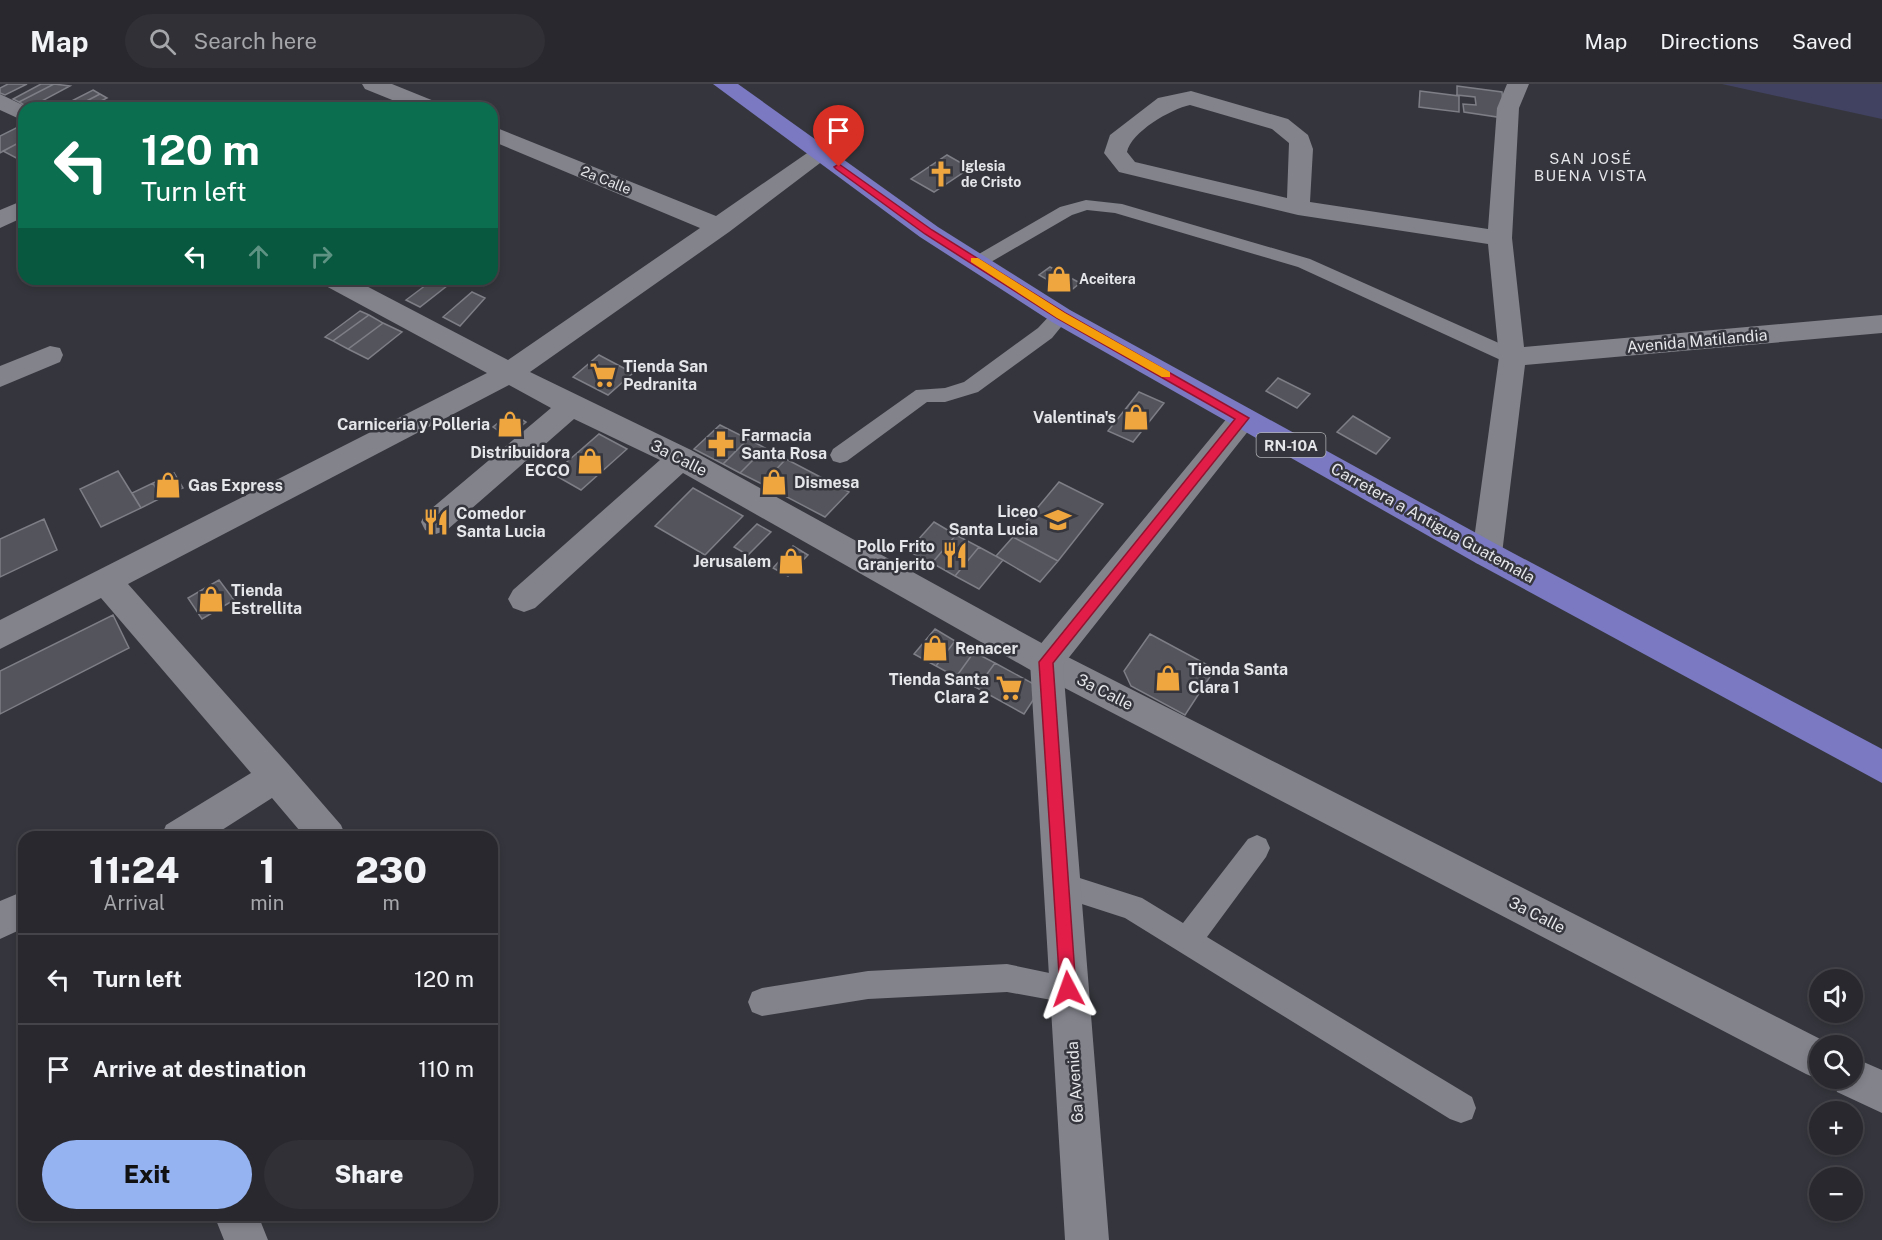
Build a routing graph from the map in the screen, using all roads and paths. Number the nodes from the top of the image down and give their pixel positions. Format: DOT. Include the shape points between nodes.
graph roads {
  1 [pos="373,84"];
  2 [pos="724,84"];
  3 [pos="1518,84"];
  4 [pos="0,101"];
  5 [pos="416,102"];
  6 [pos="18,111"];
  7 [pos="498,135"];
  8 [pos="821,154"];
  9 [pos="1298,208"];
  10 [pos="18,210"];
  11 [pos="0,220"];
  12 [pos="720,227"];
  13 [pos="1500,238"];
  14 [pos="978,262"];
  15 [pos="344,285"];
  16 [pos="1061,316"];
  17 [pos="1882,324"];
  18 [pos="50,355"];
  19 [pos="1512,357"];
  20 [pos="509,373"];
  21 [pos="0,377"];
  22 [pos="571,406"];
  23 [pos="1243,418"];
  24 [pos="840,455"];
  25 [pos="681,458"];
  26 [pos="436,522"];
  27 [pos="1487,554"];
  28 [pos="106,580"];
  29 [pos="524,599"];
  30 [pos="0,635"];
  31 [pos="1046,662"];
  32 [pos="1882,768"];
  33 [pos="277,776"];
  34 [pos="189,831"];
  35 [pos="323,831"];
  36 [pos="1257,848"];
  37 [pos="1060,885"];
  38 [pos="18,912"];
  39 [pos="0,920"];
  40 [pos="1187,940"];
  41 [pos="1068,989"];
  42 [pos="762,1002"];
  43 [pos="1809,1054"];
  44 [pos="1863,1082"];
  45 [pos="1882,1092"];
  46 [pos="1461,1108"];
  47 [pos="238,1221"];
  48 [pos="246,1240"];
  49 [pos="1087,1240"];
  1 -- 5 [label="street"];
  2 -- 8 [label="main road, Carretera a Antigua Guatemala / RN-10A"];
  3 -- 13 [label="street" via="1508,108"];
  4 -- 6 [label="street"];
  7 -- 12 [label="street, 2a Calle"];
  8 -- 12 [label="street"];
  8 -- 14 [label="main road, Carretera a Antigua Guatemala / RN-10A" via="929,232"];
  9 -- 9 [label="street" via="1302,149 1300,140 1280,124 1191,98 1166,103 1118,140 1115,153 1127,167"];
  9 -- 13 [label="street"];
  10 -- 11 [label="street"];
  12 -- 20 [label="street"];
  13 -- 19 [label="street"];
  14 -- 16 [label="main road, Carretera a Antigua Guatemala / RN-10A"];
  14 -- 19 [label="lane" via="1066,211 1086,205 1116,208 1304,263"];
  15 -- 20 [label="street, 3a Calle"];
  16 -- 23 [label="main road, Carretera a Antigua Guatemala / RN-10A"];
  16 -- 24 [label="lane" via="1045,333 971,387 945,395 923,395"];
  17 -- 19 [label="street, Avenida Matilandia"];
  18 -- 21 [label="street"];
  19 -- 27 [label="street"];
  20 -- 22 [label="street, 3a Calle"];
  20 -- 28 [label="street"];
  22 -- 25 [label="street, 3a Calle"];
  22 -- 26 [label="street"];
  23 -- 27 [label="main road, Carretera a Antigua Guatemala / RN-10A"];
  23 -- 31 [label="street"];
  25 -- 29 [label="street"];
  25 -- 31 [label="street, 3a Calle"];
  27 -- 32 [label="main road, Carretera a Antigua Guatemala / RN-10A"];
  28 -- 30 [label="street"];
  28 -- 33 [label="street"];
  31 -- 37 [label="street, 6a Avenida"];
  31 -- 43 [label="street, 3a Calle"];
  33 -- 34 [label="street"];
  33 -- 35 [label="street"];
  36 -- 40 [label="lane"];
  37 -- 40 [label="lane" via="1132,907"];
  37 -- 41 [label="street, 6a Avenida"];
  38 -- 39 [label="street"];
  40 -- 46 [label="lane"];
  41 -- 42 [label="lane" via="1007,978 868,985"];
  41 -- 49 [label="street, 6a Avenida"];
  44 -- 45 [label="street"];
  47 -- 48 [label="street"];
}
